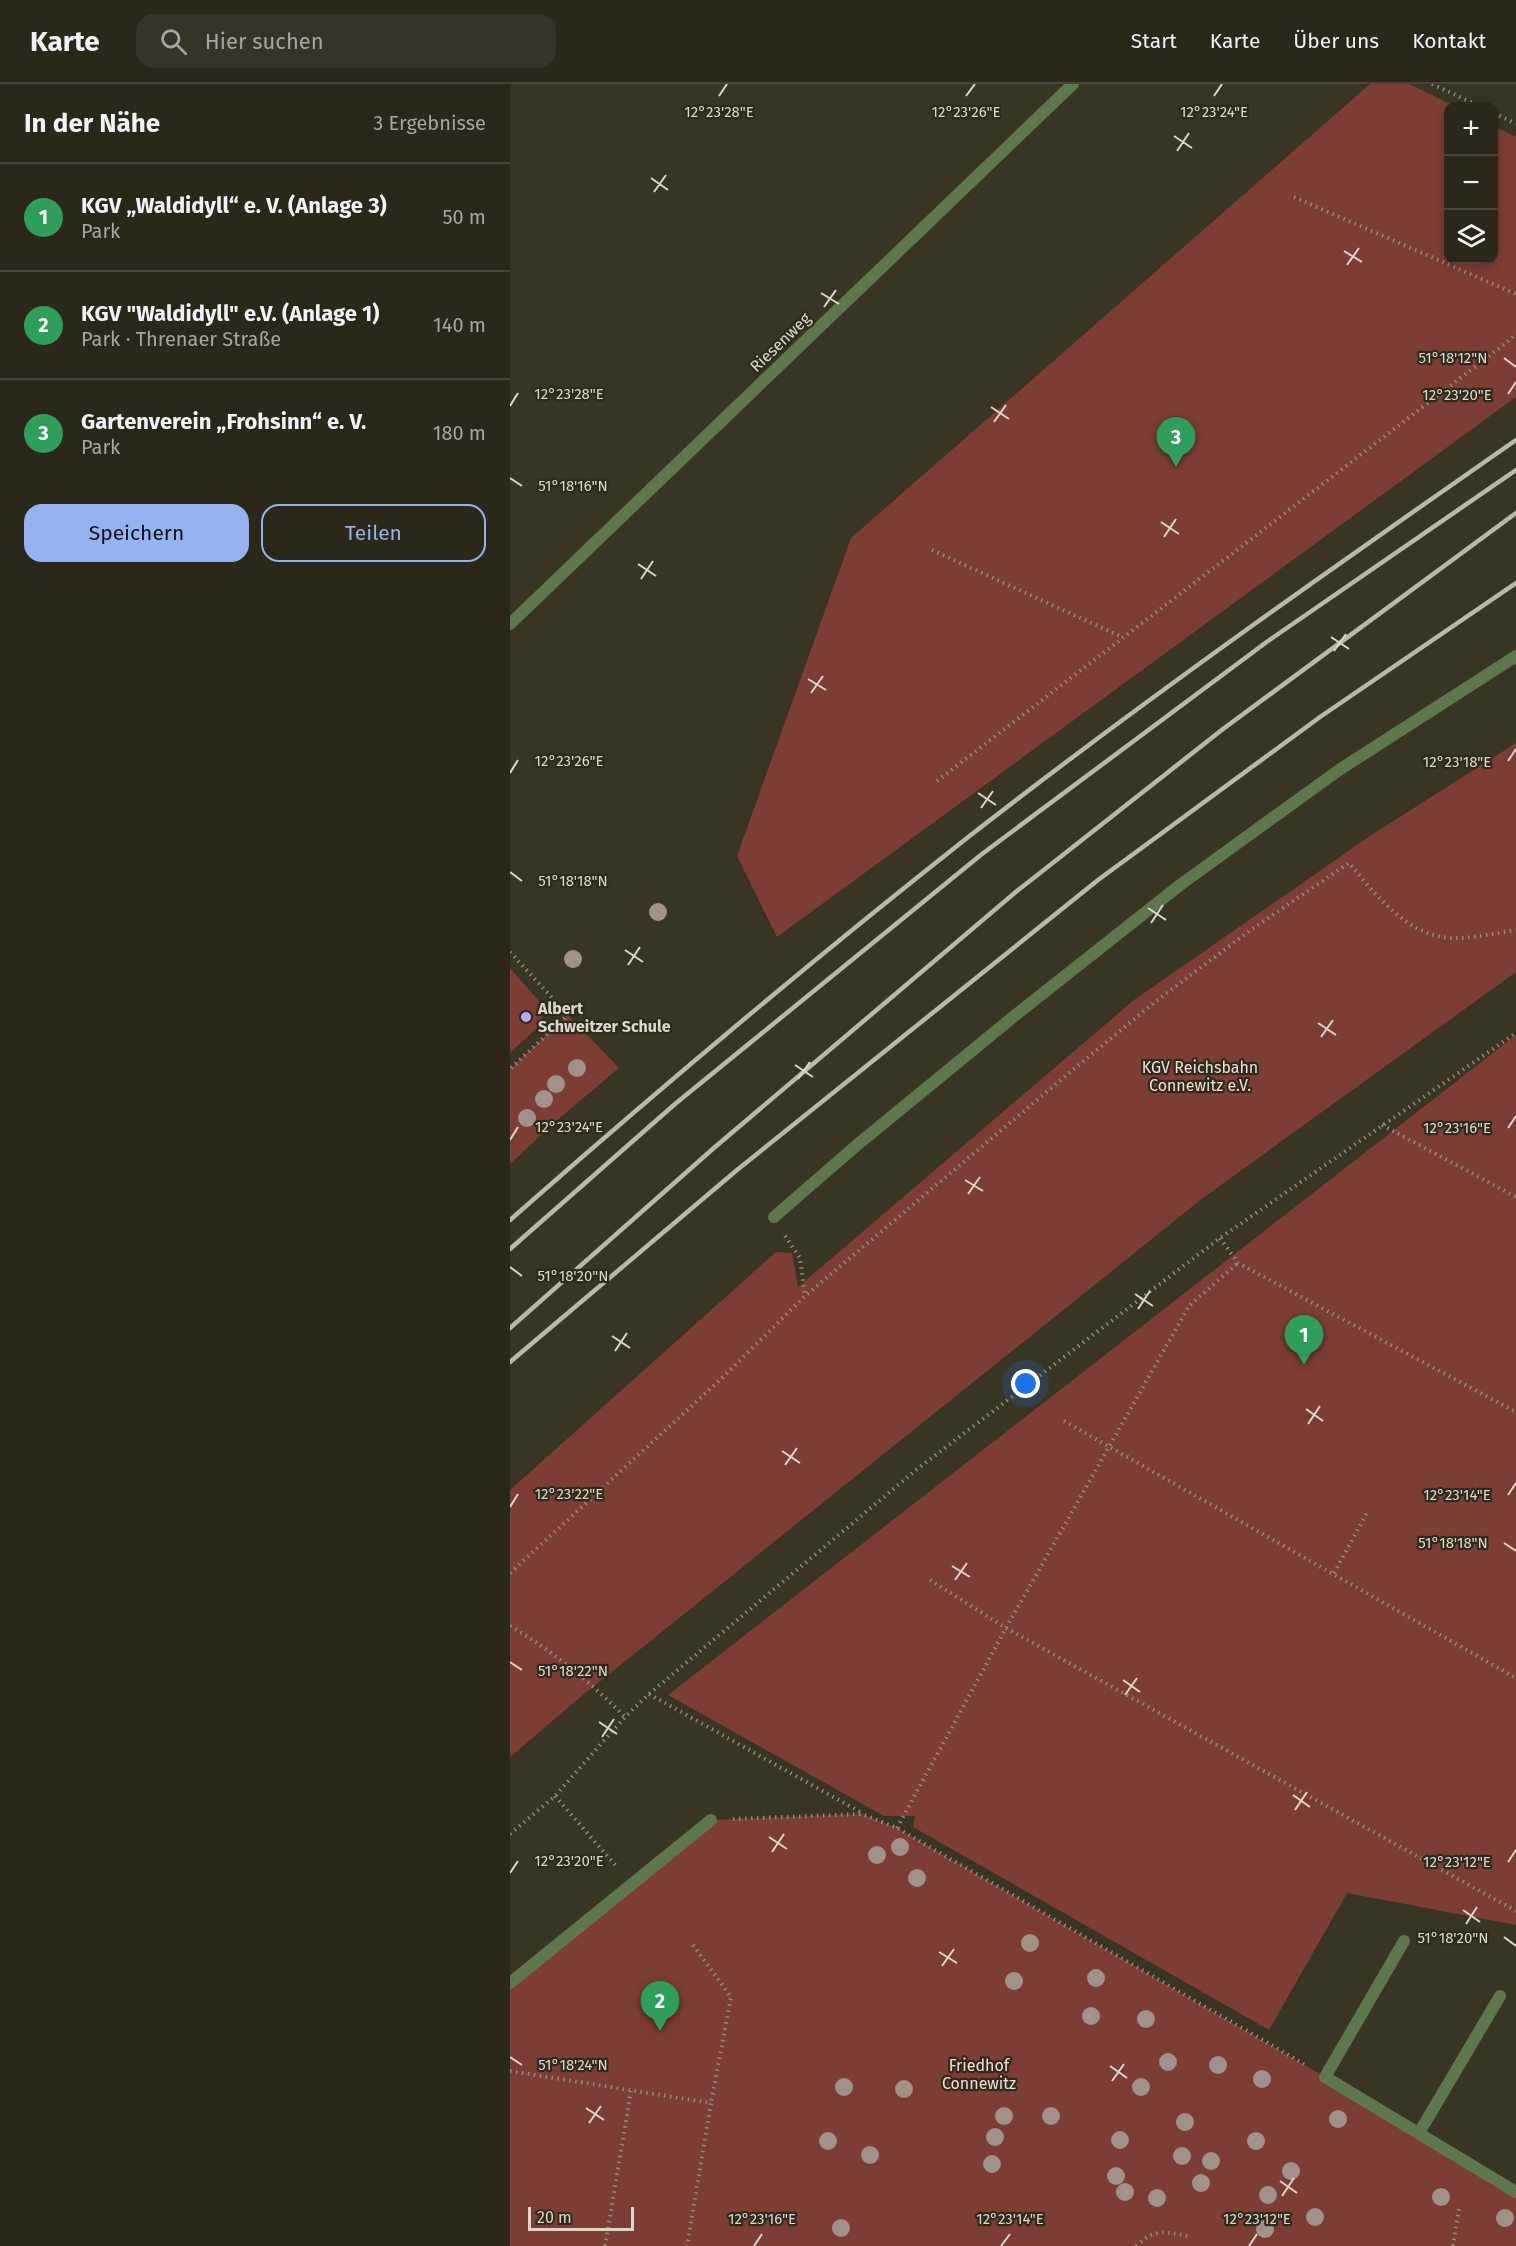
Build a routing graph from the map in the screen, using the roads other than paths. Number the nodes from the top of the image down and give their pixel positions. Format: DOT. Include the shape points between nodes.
graph roads {
  1 [pos="1073,84"];
  2 [pos="510,624"];
  3 [pos="1516,656"];
  4 [pos="774,1217"];
  5 [pos="711,1820"];
  6 [pos="1404,1941"];
  7 [pos="510,1983"];
  8 [pos="1500,1996"];
  9 [pos="1419,2133"];
  10 [pos="1516,2192"];
  1 -- 2 [label="street, Riesenweg"];
  3 -- 4 [label="street" via="1339,770 1180,885 1013,1017"];
  5 -- 7 [label="street"];
  6 -- 9 [label="street" via="1325,2077"];
  8 -- 9 [label="street"];
  9 -- 10 [label="street"];
}
